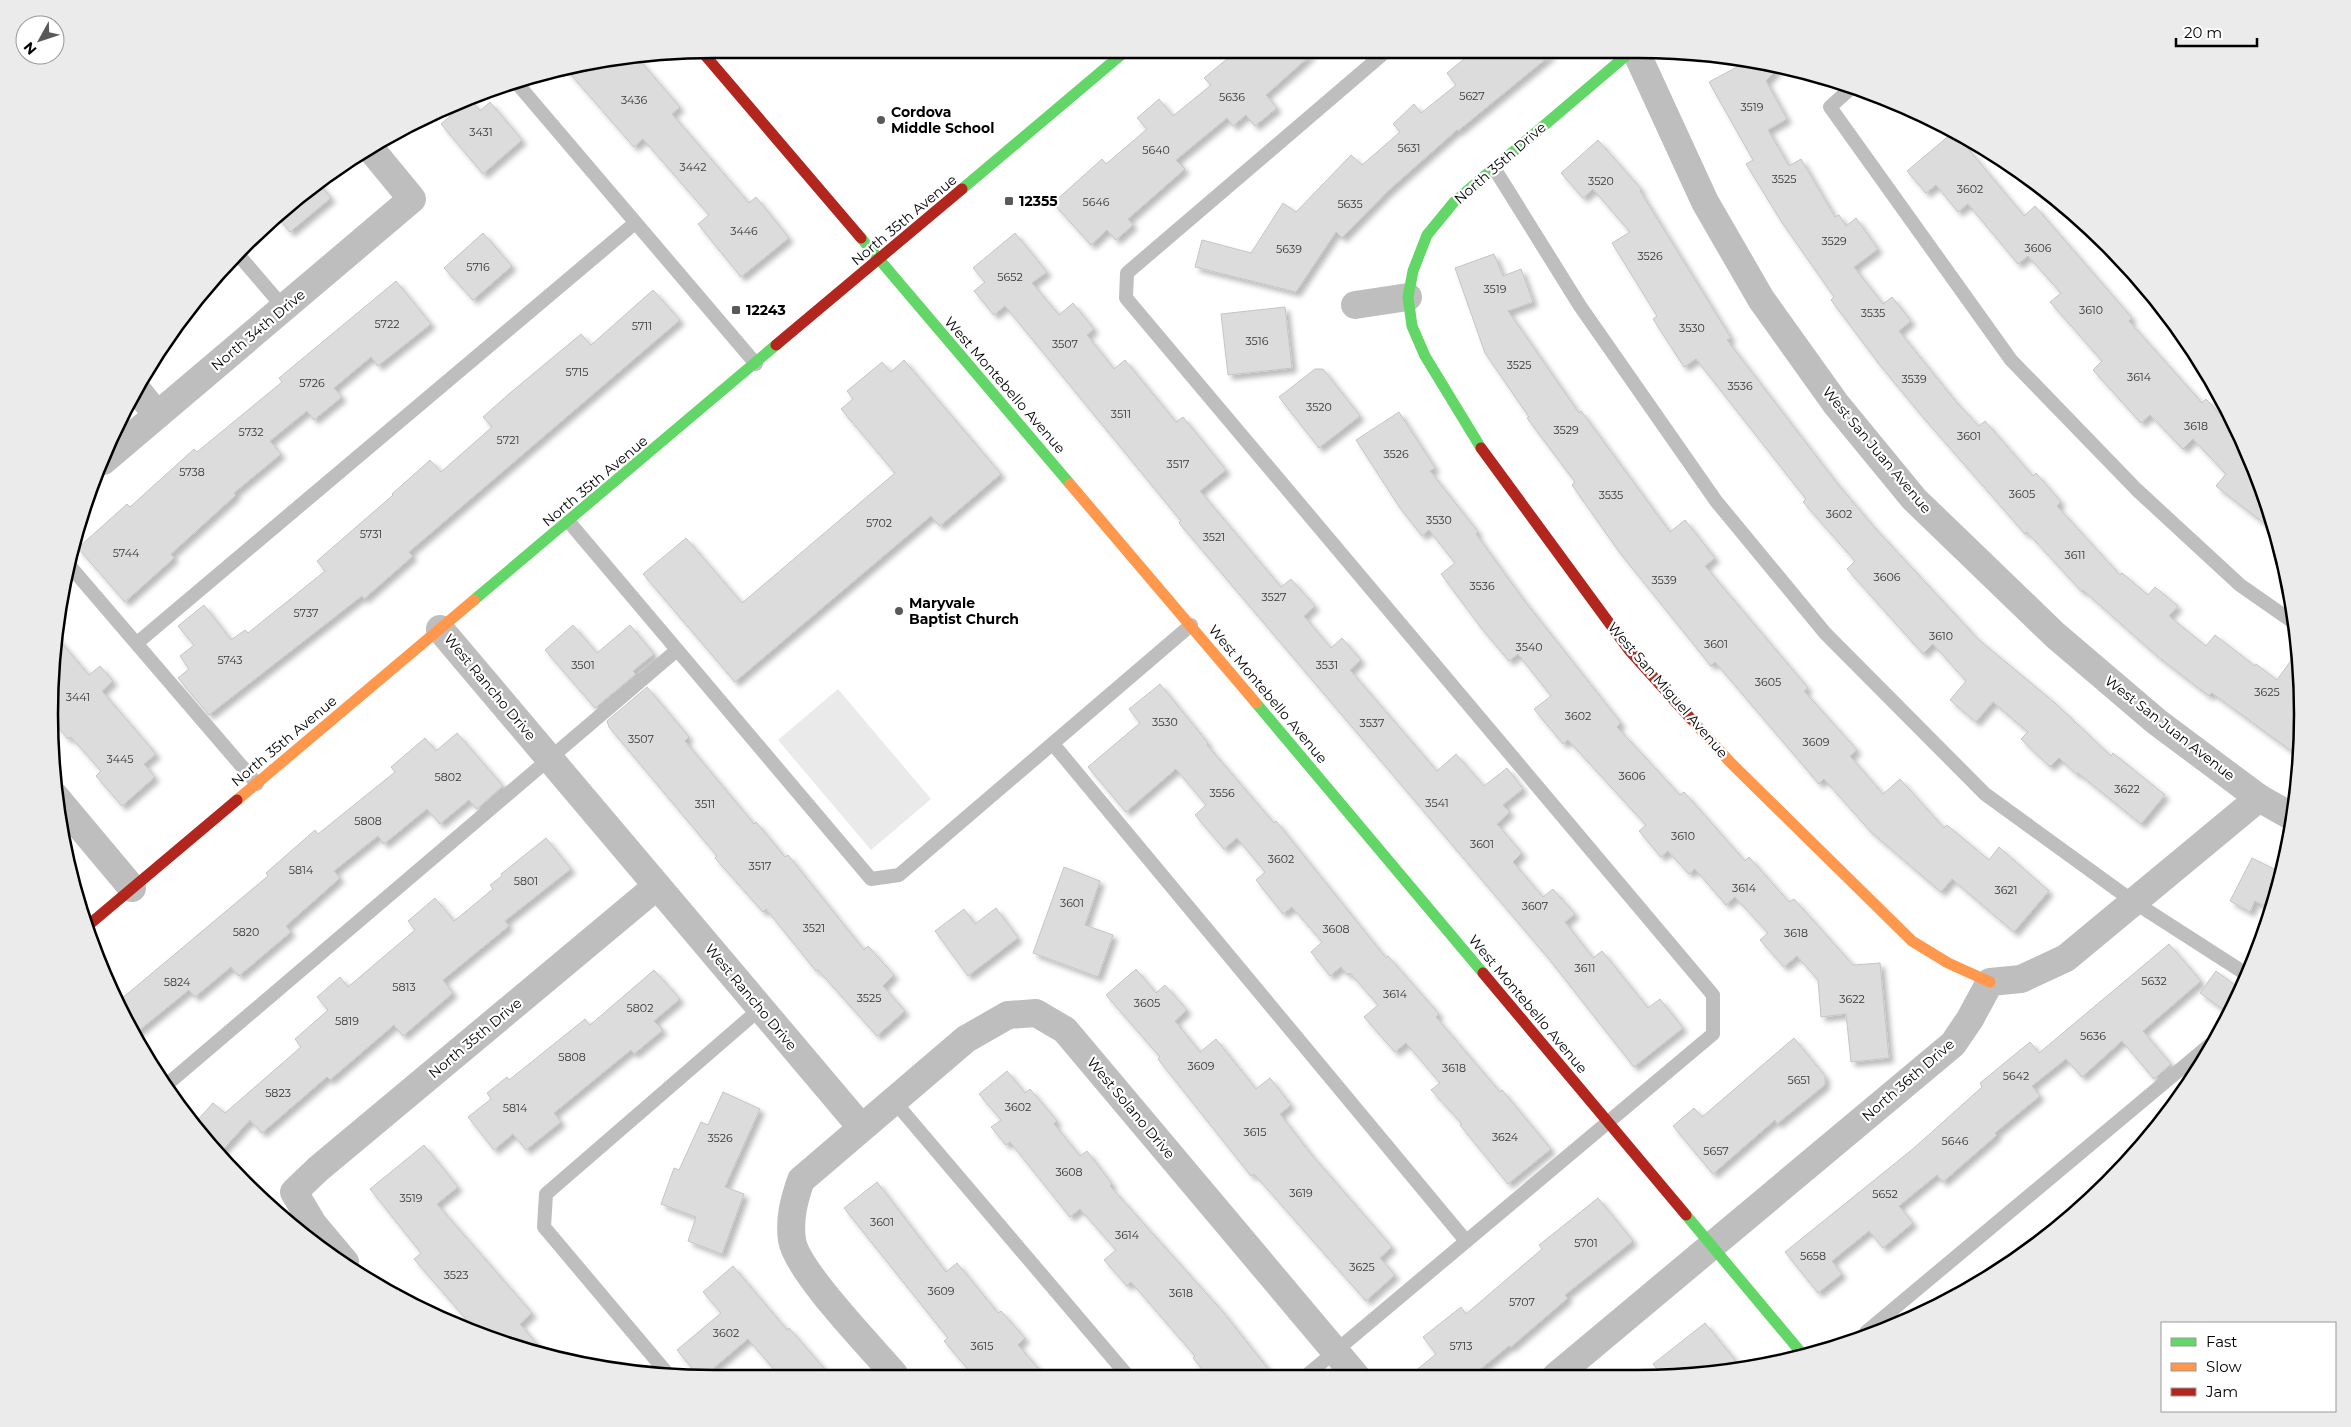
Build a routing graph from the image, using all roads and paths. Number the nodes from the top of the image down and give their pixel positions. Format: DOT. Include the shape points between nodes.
graph roads {
  1 [pos="708,58"];
  2 [pos="1117,58"];
  3 [pos="1378,58"];
  4 [pos="1623,58"];
  5 [pos="1639,58"];
  6 [pos="521,87"];
  7 [pos="1846,92"];
  8 [pos="374,152"];
  9 [pos="1494,168"];
  10 [pos="635,223"];
  11 [pos="242,259"];
  12 [pos="879,261"];
  13 [pos="1408,297"];
  14 [pos="1355,305"];
  15 [pos="284,308"];
  16 [pos="756,364"];
  17 [pos="140,394"];
  18 [pos="158,415"];
  19 [pos="110,455"];
  20 [pos="569,522"];
  21 [pos="74,570"];
  22 [pos="2286,617"];
  23 [pos="1191,625"];
  24 [pos="440,629"];
  25 [pos="137,643"];
  26 [pos="677,650"];
  27 [pos="1053,744"];
  28 [pos="550,759"];
  29 [pos="258,784"];
  30 [pos="2259,798"];
  31 [pos="64,807"];
  32 [pos="2286,813"];
  33 [pos="657,886"];
  34 [pos="132,888"];
  35 [pos="2134,902"];
  36 [pos="91,922"];
  37 [pos="2241,971"];
  38 [pos="1990,982"];
  39 [pos="761,1008"];
  40 [pos="2199,1053"];
  41 [pos="170,1081"];
  42 [pos="894,1101"];
  43 [pos="1608,1122"];
  44 [pos="861,1127"];
  45 [pos="1466,1241"];
  46 [pos="1712,1246"];
  47 [pos="332,1247"];
  48 [pos="1874,1326"];
  49 [pos="1798,1349"];
  50 [pos="1335,1351"];
  51 [pos="662,1367"];
  52 [pos="891,1370"];
  53 [pos="1123,1370"];
  54 [pos="1313,1370"];
  55 [pos="1351,1370"];
  56 [pos="1563,1370"];
  1 -- 12 [label="street, West Montebello Avenue"];
  2 -- 12 [label="street, North 35th Avenue"];
  3 -- 43 [label="lane" via="1128,273 1126,298 1713,995 1713,1034"];
  4 -- 9 [label="street, North 35th Drive"];
  5 -- 30 [label="street, West San Juan Avenue" via="1705,202 1761,299 1836,404 1914,499 2055,635 2157,722"];
  6 -- 10 [label="lane"];
  7 -- 22 [label="lane" via="1830,107 2011,360 2144,497 2240,585"];
  8 -- 15 [label="street, North 34th Drive" via="412,199"];
  9 -- 13 [label="street, North 35th Drive" via="1454,202 1427,235 1413,271"];
  9 -- 35 [label="lane" via="1580,306 1716,501 1825,634 1985,794"];
  10 -- 16 [label="lane"];
  10 -- 25 [label="lane"];
  11 -- 15 [label="lane"];
  12 -- 16 [label="street, North 35th Avenue"];
  12 -- 23 [label="street, West Montebello Avenue"];
  13 -- 14 [label="street"];
  13 -- 38 [label="street, West San Miguel Avenue" via="1412,326 1425,356 1485,455 1629,650 1729,761 1912,941 1948,963"];
  15 -- 18 [label="street, North 34th Drive"];
  16 -- 20 [label="street, North 35th Avenue"];
  17 -- 18 [label="street"];
  18 -- 19 [label="street, North 34th Drive"];
  20 -- 24 [label="street, North 35th Avenue"];
  20 -- 26 [label="lane"];
  21 -- 25 [label="lane"];
  23 -- 27 [label="lane"];
  23 -- 43 [label="street, West Montebello Avenue"];
  24 -- 28 [label="street, West Rancho Drive"];
  24 -- 29 [label="street, North 35th Avenue"];
  25 -- 29 [label="lane"];
  26 -- 27 [label="lane" via="871,879 899,875"];
  26 -- 28 [label="lane"];
  27 -- 45 [label="lane"];
  28 -- 33 [label="street, West Rancho Drive"];
  28 -- 41 [label="lane"];
  29 -- 34 [label="street, North 35th Avenue"];
  30 -- 32 [label="street, West San Juan Avenue"];
  30 -- 35 [label="street"];
  31 -- 34 [label="street"];
  33 -- 39 [label="street, West Rancho Drive"];
  33 -- 47 [label="street, North 35th Drive" via="318,1168 294,1192 312,1224"];
  34 -- 36 [label="street, North 35th Avenue"];
  35 -- 37 [label="lane"];
  35 -- 38 [label="street" via="2066,958 2021,979"];
  38 -- 46 [label="street, North 36th Drive" via="1953,1044"];
  39 -- 44 [label="street, West Rancho Drive"];
  39 -- 51 [label="lane" via="546,1194 544,1227"];
  40 -- 48 [label="lane"];
  42 -- 44 [label="street, West Solano Drive"];
  42 -- 50 [label="street, West Solano Drive" via="966,1039 1008,1015 1036,1013 1065,1030"];
  42 -- 53 [label="lane"];
  43 -- 45 [label="lane"];
  43 -- 46 [label="street, West Montebello Avenue"];
  44 -- 52 [label="street" via="801,1180 792,1206 792,1242 805,1270"];
  45 -- 50 [label="lane"];
  46 -- 49 [label="street, West Montebello Avenue"];
  46 -- 56 [label="street, North 36th Drive"];
  50 -- 54 [label="lane"];
  50 -- 55 [label="street, West Solano Drive"];
}
